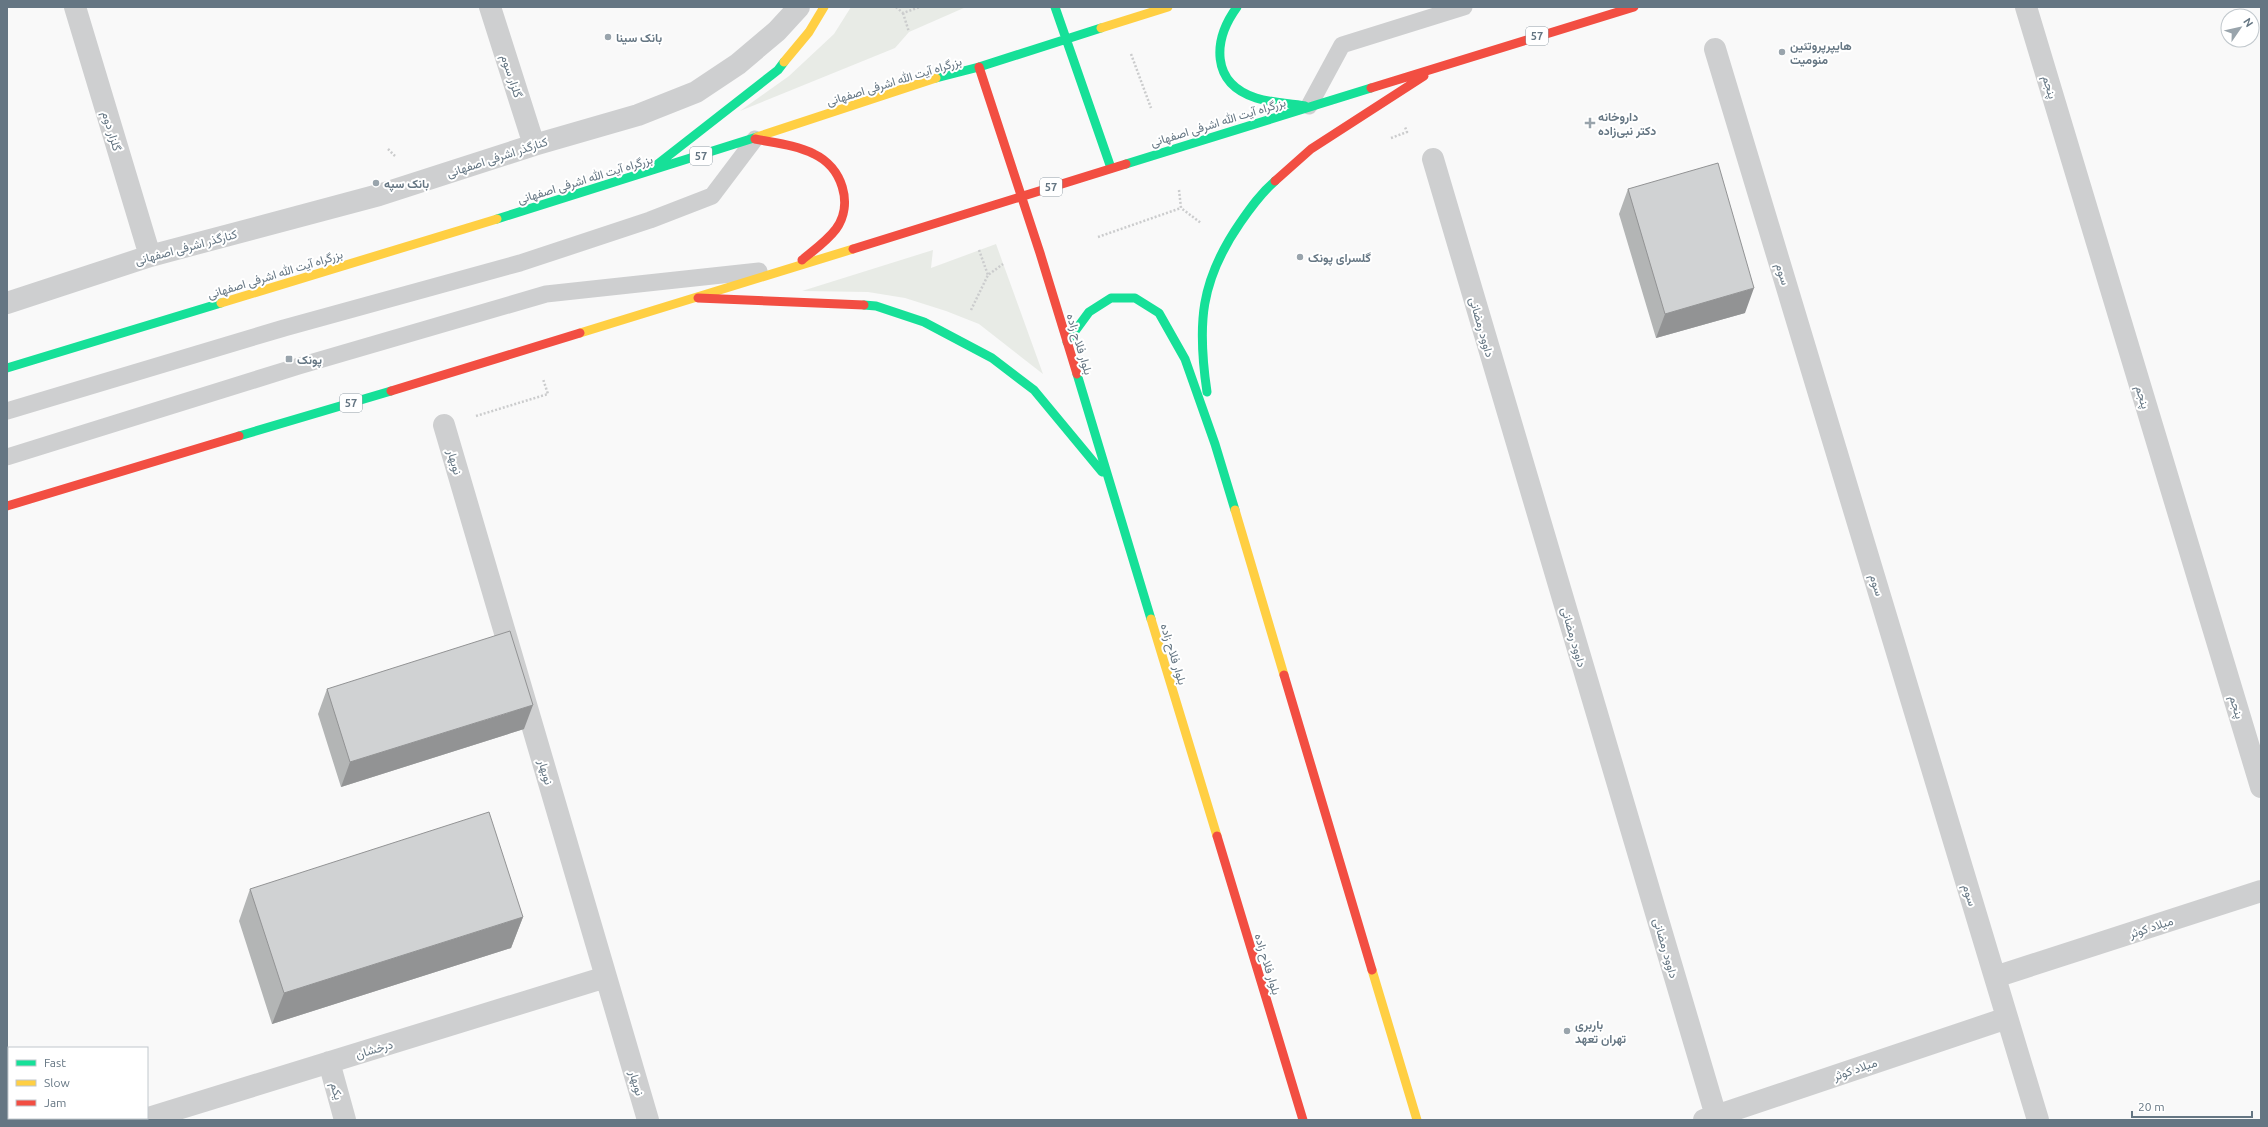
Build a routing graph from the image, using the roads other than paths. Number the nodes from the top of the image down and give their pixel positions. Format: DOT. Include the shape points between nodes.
graph roads {
  1 [pos="74,7"];
  2 [pos="490,7"];
  3 [pos="799,7"];
  4 [pos="824,7"];
  5 [pos="1055,7"];
  6 [pos="1168,7"];
  7 [pos="1237,7"];
  8 [pos="1464,7"];
  9 [pos="1634,7"];
  10 [pos="2026,7"];
  11 [pos="1066,39"];
  12 [pos="1715,49"];
  13 [pos="1439,66"];
  14 [pos="979,67"];
  15 [pos="1309,106"];
  16 [pos="755,139"];
  17 [pos="534,145"];
  18 [pos="1433,159"];
  19 [pos="1111,168"];
  20 [pos="647,173"];
  21 [pos="1023,195"];
  22 [pos="150,256"];
  23 [pos="793,267"];
  24 [pos="694,298"];
  25 [pos="7,303"];
  26 [pos="1067,342"];
  27 [pos="7,368"];
  28 [pos="7,410"];
  29 [pos="444,425"];
  30 [pos="1215,444"];
  31 [pos="7,457"];
  32 [pos="1109,479"];
  33 [pos="7,506"];
  34 [pos="2261,787"];
  35 [pos="2261,891"];
  36 [pos="606,977"];
  37 [pos="1995,977"];
  38 [pos="2007,1018"];
  39 [pos="329,1062"];
  40 [pos="148,1118"];
  41 [pos="1710,1118"];
  42 [pos="1416,1119"];
  43 [pos="345,1120"];
  44 [pos="648,1120"];
  45 [pos="1303,1120"];
  46 [pos="2038,1120"];
  1 -- 22 [label="street, گلزار دوم"];
  2 -- 17 [label="street, گلزار سوم"];
  3 -- 17 [label="street, کنارگذر اشرفی اصفهانی" via="777,31 738,64 696,92 638,115"];
  4 -- 20 [label="main road" via="809,32 778,70"];
  5 -- 11 [label="main road"];
  6 -- 11 [label="main road, بزرگراه آیت الله اشرفی اصفهانی / 57"];
  7 -- 15 [label="main road" via="1222,29 1218,43 1220,64 1230,81 1251,96"];
  8 -- 15 [label="lane" via="1342,44"];
  9 -- 13 [label="main road, بزرگراه آیت الله اشرفی اصفهانی / 57"];
  10 -- 34 [label="street, پنجم"];
  11 -- 14 [label="main road, بزرگراه آیت الله اشرفی اصفهانی / 57"];
  11 -- 19 [label="main road"];
  12 -- 37 [label="street, سوم"];
  13 -- 15 [label="main road, بزرگراه آیت الله اشرفی اصفهانی / 57"];
  13 -- 30 [label="main road" via="1311,149 1261,193 1229,239 1212,272 1203,304 1201,352"];
  14 -- 16 [label="main road, بزرگراه آیت الله اشرفی اصفهانی / 57" via="926,81"];
  14 -- 21 [label="main road, بلوار فلاح زاده"];
  15 -- 19 [label="main road, بزرگراه آیت الله اشرفی اصفهانی / 57"];
  16 -- 20 [label="main road, بزرگراه آیت الله اشرفی اصفهانی / 57"];
  16 -- 23 [label="main road" via="802,149 824,159 840,179 846,199 844,218 829,237"];
  16 -- 28 [label="lane" via="712,196 650,220 520,263 284,328"];
  17 -- 22 [label="street, کنارگذر اشرفی اصفهانی" via="379,196"];
  18 -- 41 [label="street, داوود رمضانی"];
  19 -- 21 [label="main road, بزرگراه آیت الله اشرفی اصفهانی / 57"];
  20 -- 27 [label="main road, بزرگراه آیت الله اشرفی اصفهانی / 57"];
  21 -- 23 [label="main road, بزرگراه آیت الله اشرفی اصفهانی / 57"];
  21 -- 26 [label="main road, بلوار فلاح زاده"];
  22 -- 25 [label="street, کنارگذر اشرفی اصفهانی"];
  23 -- 24 [label="main road, بزرگراه آیت الله اشرفی اصفهانی / 57"];
  23 -- 31 [label="lane" via="546,294 299,366"];
  24 -- 32 [label="main road" via="876,306 924,322 992,358 1034,390"];
  24 -- 33 [label="main road, 57"];
  26 -- 30 [label="main road" via="1089,312 1111,298 1135,298 1159,312 1185,359"];
  26 -- 32 [label="main road, بلوار فلاح زاده"];
  29 -- 36 [label="street, نوبهار"];
  30 -- 42 [label="main road"];
  32 -- 45 [label="main road, بلوار فلاح زاده"];
  35 -- 37 [label="street, میلاد کوثر"];
  36 -- 39 [label="street, درخشان"];
  36 -- 44 [label="street, نوبهار"];
  37 -- 38 [label="street, سوم"];
  38 -- 41 [label="street, میلاد کوثر"];
  38 -- 46 [label="street, سوم"];
  39 -- 40 [label="street, درخشان"];
  39 -- 43 [label="street, یکم"];
}
